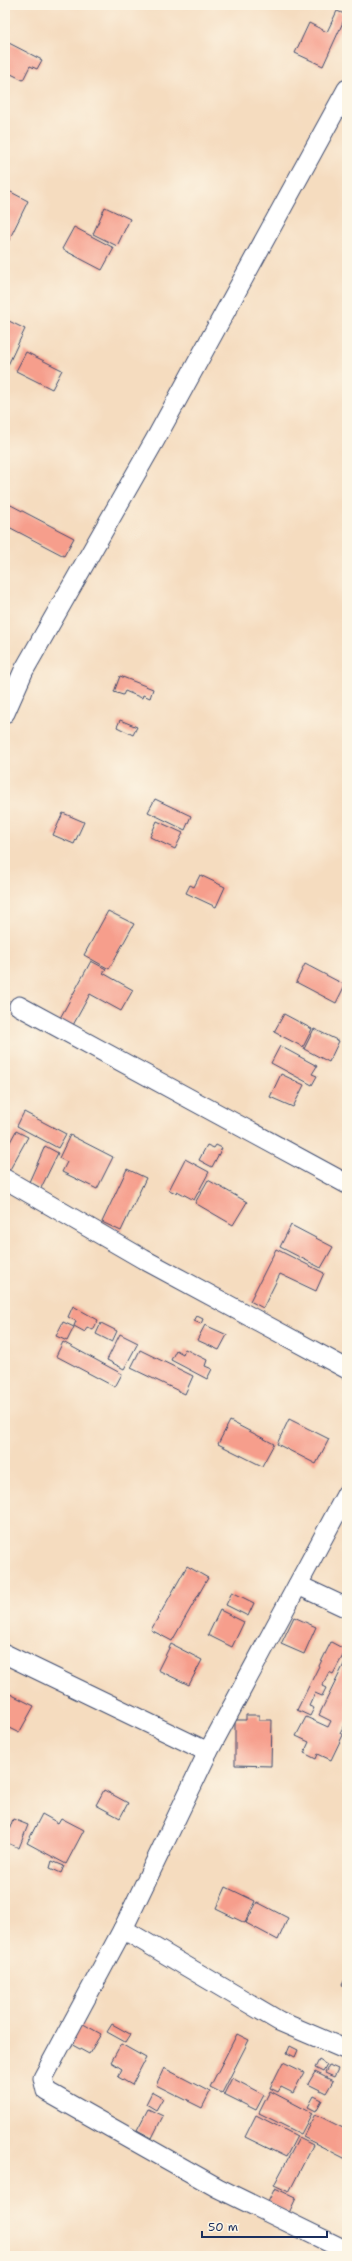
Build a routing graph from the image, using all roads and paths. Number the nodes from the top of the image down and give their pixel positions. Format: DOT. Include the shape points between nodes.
graph roads {
  1 [pos="347,88"];
  2 [pos="5,713"];
  3 [pos="19,1006"];
  4 [pos="5,1179"];
  5 [pos="347,1184"];
  6 [pos="347,1369"];
  7 [pos="347,1493"];
  8 [pos="298,1585"];
  9 [pos="347,1608"];
  10 [pos="5,1654"];
  11 [pos="208,1752"];
  12 [pos="123,1929"];
  13 [pos="347,2050"];
  14 [pos="347,2251"];
  1 -- 2 [label="street" via="166,419 24,670"];
  3 -- 5 [label="street"];
  4 -- 6 [label="street" via="143,1259"];
  7 -- 8 [label="street"];
  8 -- 9 [label="street"];
  8 -- 11 [label="street"];
  10 -- 11 [label="street"];
  11 -- 12 [label="street"];
  12 -- 13 [label="street" via="279,2021"];
  12 -- 14 [label="street" via="43,2078 46,2091 218,2188"];
}
